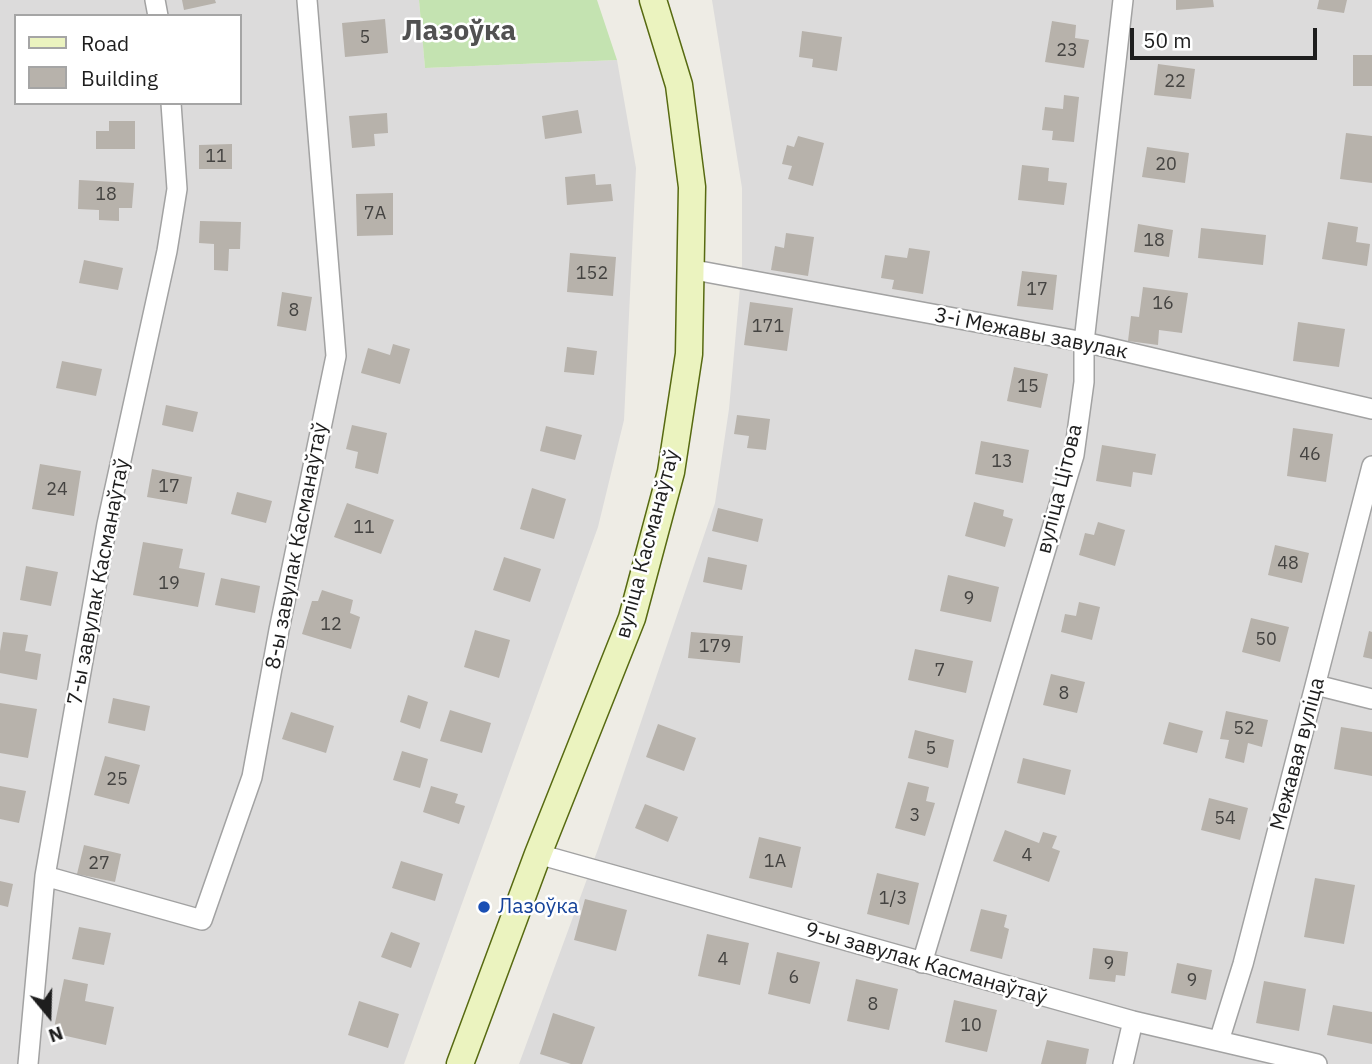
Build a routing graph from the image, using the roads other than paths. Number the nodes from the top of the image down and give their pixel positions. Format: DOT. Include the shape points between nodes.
graph roads {
  1 [pos="307,0"];
  2 [pos="653,0"];
  3 [pos="1123,0"];
  4 [pos="172,105"];
  5 [pos="689,270"];
  6 [pos="1084,342"];
  7 [pos="1372,409"];
  8 [pos="1372,466"];
  9 [pos="1316,685"];
  10 [pos="1372,699"];
  11 [pos="538,854"];
  12 [pos="45,876"];
  13 [pos="922,963"];
  14 [pos="1133,1021"];
  15 [pos="1219,1041"];
  16 [pos="28,1064"];
  17 [pos="460,1064"];
  18 [pos="1123,1064"];
  19 [pos="1317,1064"];
  1 -- 12 [label="street, 8-ы завулак Касманаўтаў" via="336,356 253,777 202,920"];
  2 -- 5 [label="main road, вуліца Касманаўтаў" via="679,85 692,187"];
  3 -- 6 [label="street, вуліца Цітова"];
  4 -- 12 [label="street, 7-ы завулак Касманаўтаў" via="177,189 167,251 107,524"];
  5 -- 6 [label="street, 3-і Межавы завулак"];
  5 -- 11 [label="main road, вуліца Касманаўтаў" via="689,354 671,472 632,618"];
  6 -- 7 [label="street, 3-і Межавы завулак"];
  6 -- 13 [label="street, вуліца Цітова" via="1084,382 1074,455"];
  8 -- 9 [label="street, Межавая вуліца"];
  9 -- 10 [label="street"];
  9 -- 15 [label="street, Межавая вуліца"];
  11 -- 13 [label="street, 9-ы завулак Касманаўтаў"];
  11 -- 17 [label="main road, вуліца Касманаўтаў"];
  12 -- 16 [label="street, 7-ы завулак Касманаўтаў"];
  13 -- 14 [label="street, 9-ы завулак Касманаўтаў"];
  14 -- 15 [label="street, 9-ы завулак Касманаўтаў"];
  14 -- 18 [label="street"];
  15 -- 19 [label="street, 9-ы завулак Касманаўтаў"];
}
